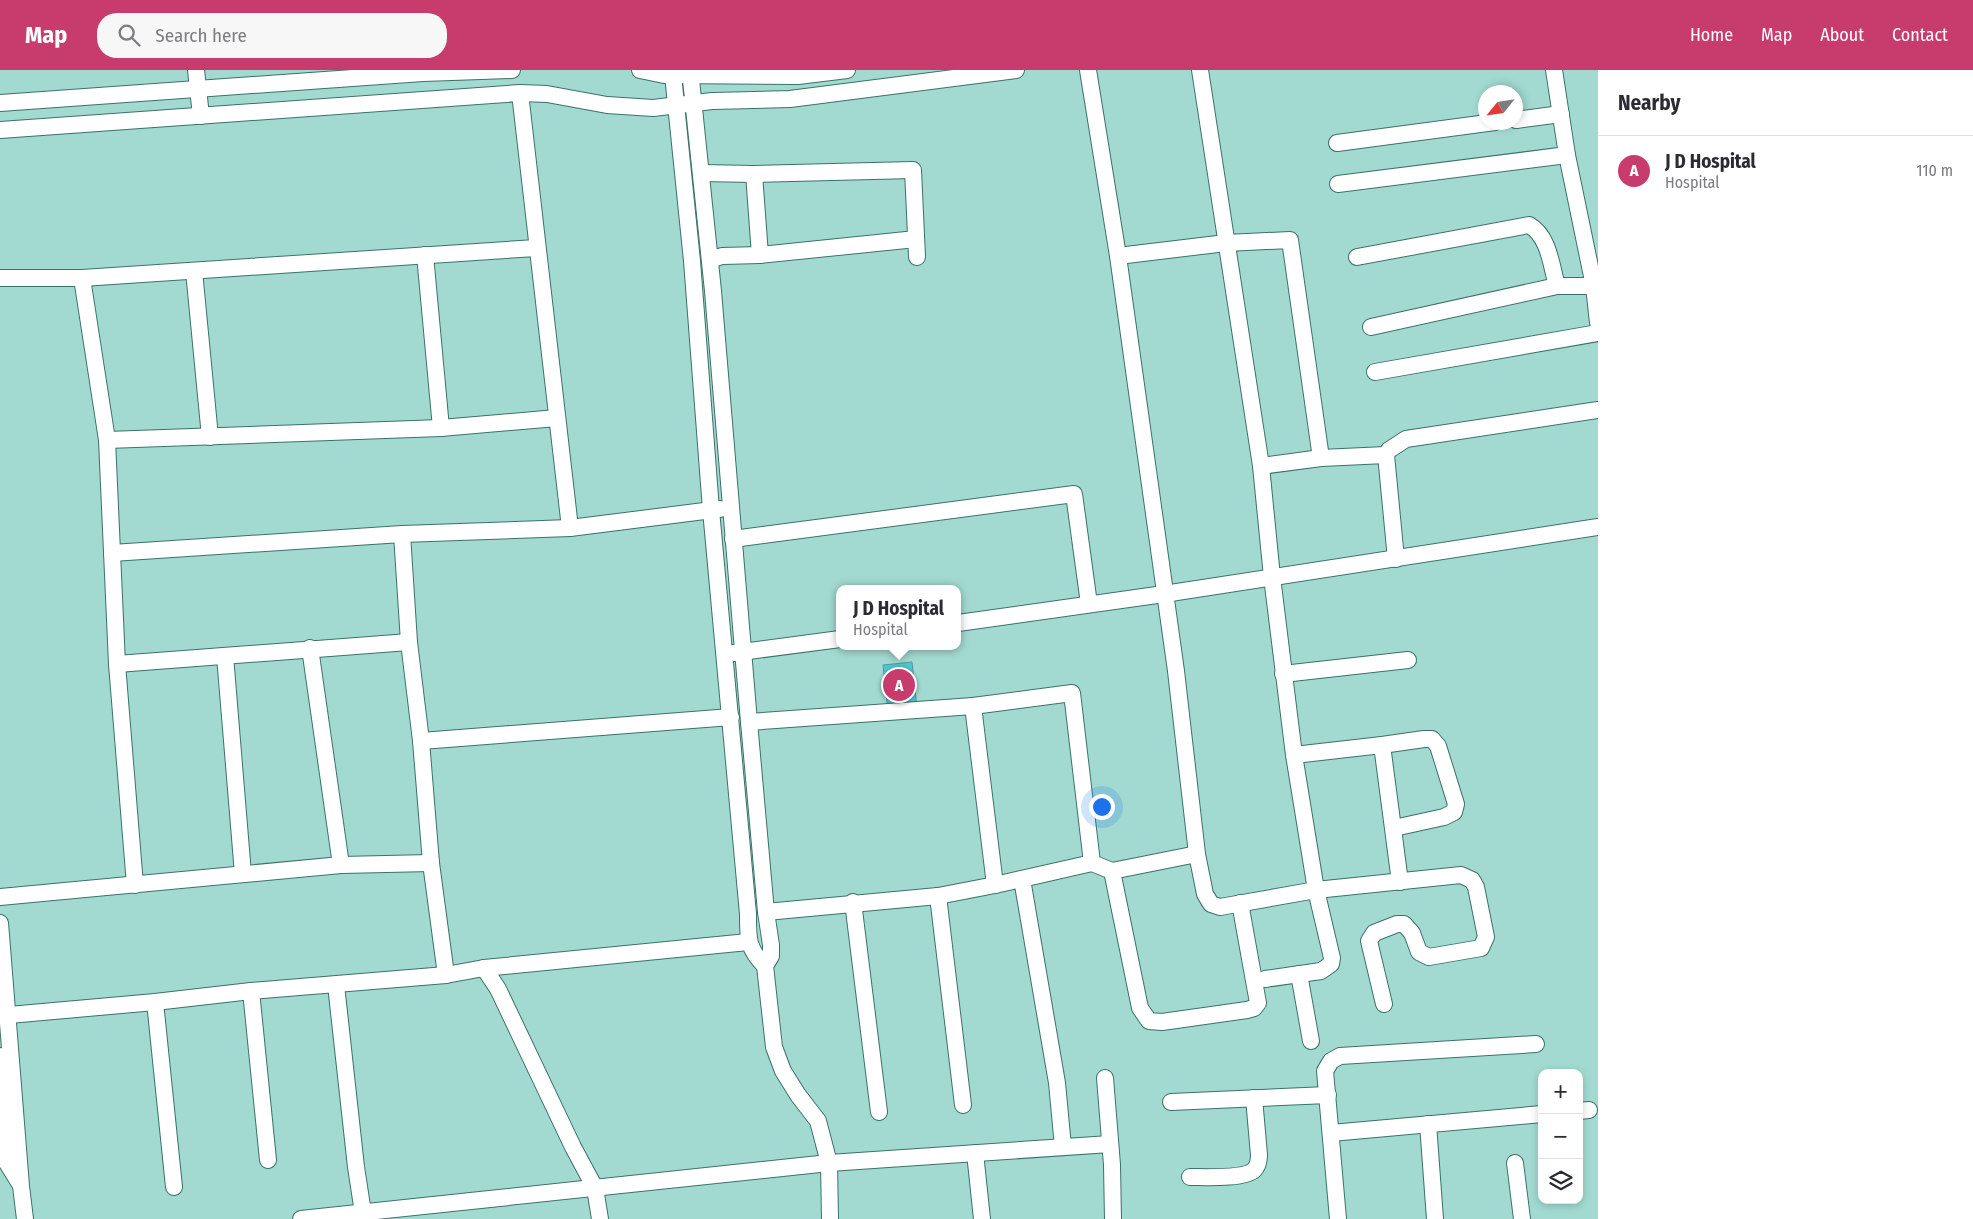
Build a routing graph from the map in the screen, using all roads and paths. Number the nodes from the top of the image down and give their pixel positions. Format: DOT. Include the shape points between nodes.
graph roads {
  1 [pos="196,70"];
  2 [pos="512,70"];
  3 [pos="640,70"];
  4 [pos="847,70"];
  5 [pos="1016,70"];
  6 [pos="1088,70"];
  7 [pos="1200,70"];
  8 [pos="1554,70"];
  9 [pos="422,72"];
  10 [pos="690,72"];
  11 [pos="384,73"];
  12 [pos="667,73"];
  13 [pos="798,73"];
  14 [pos="295,76"];
  15 [pos="199,89"];
  16 [pos="520,93"];
  17 [pos="0,103"];
  18 [pos="692,103"];
  19 [pos="675,106"];
  20 [pos="1561,114"];
  21 [pos="200,116"];
  22 [pos="1523,119"];
  23 [pos="1478,124"];
  24 [pos="0,130"];
  25 [pos="1337,144"];
  26 [pos="1567,155"];
  27 [pos="701,173"];
  28 [pos="754,174"];
  29 [pos="1338,184"];
  30 [pos="916,239"];
  31 [pos="1226,243"];
  32 [pos="536,248"];
  33 [pos="760,254"];
  34 [pos="425,255"];
  35 [pos="1118,256"];
  36 [pos="917,257"];
  37 [pos="1357,257"];
  38 [pos="710,260"];
  39 [pos="194,271"];
  40 [pos="0,278"];
  41 [pos="82,278"];
  42 [pos="1557,286"];
  43 [pos="1594,286"];
  44 [pos="1598,323"];
  45 [pos="1371,327"];
  46 [pos="1598,333"];
  47 [pos="1375,372"];
  48 [pos="1598,410"];
  49 [pos="557,418"];
  50 [pos="442,428"];
  51 [pos="210,437"];
  52 [pos="107,440"];
  53 [pos="1386,455"];
  54 [pos="1321,458"];
  55 [pos="1261,466"];
  56 [pos="730,508"];
  57 [pos="711,510"];
  58 [pos="1598,527"];
  59 [pos="570,528"];
  60 [pos="402,534"];
  61 [pos="733,539"];
  62 [pos="112,553"];
  63 [pos="1396,559"];
  64 [pos="1272,577"];
  65 [pos="1164,594"];
  66 [pos="1089,604"];
  67 [pos="961,622"];
  68 [pos="836,640"];
  69 [pos="409,642"];
  70 [pos="310,648"];
  71 [pos="744,652"];
  72 [pos="724,654"];
  73 [pos="225,656"];
  74 [pos="1408,660"];
  75 [pos="117,664"];
  76 [pos="1283,674"];
  77 [pos="973,706"];
  78 [pos="731,717"];
  79 [pos="749,722"];
  80 [pos="421,741"];
  81 [pos="1382,745"];
  82 [pos="1294,755"];
  83 [pos="1394,828"];
  84 [pos="1198,854"];
  85 [pos="431,863"];
  86 [pos="1092,863"];
  87 [pos="341,866"];
  88 [pos="1112,870"];
  89 [pos="243,874"];
  90 [pos="1022,879"];
  91 [pos="1400,882"];
  92 [pos="135,885"];
  93 [pos="995,885"];
  94 [pos="1316,890"];
  95 [pos="938,896"];
  96 [pos="0,897"];
  97 [pos="853,902"];
  98 [pos="1240,903"];
  99 [pos="766,912"];
  100 [pos="0,923"];
  101 [pos="748,942"];
  102 [pos="765,966"];
  103 [pos="484,968"];
  104 [pos="1299,974"];
  105 [pos="446,975"];
  106 [pos="1265,979"];
  107 [pos="336,985"];
  108 [pos="251,991"];
  109 [pos="155,1002"];
  110 [pos="1384,1004"];
  111 [pos="9,1015"];
  112 [pos="1311,1041"];
  113 [pos="1536,1044"];
  114 [pos="0,1056"];
  115 [pos="1105,1078"];
  116 [pos="1328,1095"];
  117 [pos="1254,1098"];
  118 [pos="1171,1102"];
  119 [pos="963,1105"];
  120 [pos="879,1112"];
  121 [pos="1538,1114"];
  122 [pos="1428,1124"];
  123 [pos="1331,1133"];
  124 [pos="1110,1144"];
  125 [pos="1063,1147"];
  126 [pos="975,1153"];
  127 [pos="268,1160"];
  128 [pos="9,1163"];
  129 [pos="829,1163"];
  130 [pos="1515,1163"];
  131 [pos="1190,1177"];
  132 [pos="174,1187"];
  133 [pos="595,1188"];
  134 [pos="364,1215"];
  135 [pos="25,1219"];
  136 [pos="301,1219"];
  137 [pos="600,1219"];
  138 [pos="830,1219"];
  139 [pos="982,1219"];
  140 [pos="1113,1219"];
  141 [pos="1338,1219"];
  142 [pos="1435,1219"];
  143 [pos="1522,1219"];
  1 -- 15 [label="street"];
  2 -- 9 [label="street"];
  3 -- 12 [label="street"];
  4 -- 13 [label="street"];
  5 -- 18 [label="street" via="790,99"];
  6 -- 35 [label="street"];
  7 -- 31 [label="street"];
  8 -- 20 [label="street"];
  9 -- 11 [label="street"];
  10 -- 12 [label="street"];
  10 -- 13 [label="street"];
  10 -- 18 [label="street"];
  11 -- 14 [label="street"];
  12 -- 19 [label="street"];
  14 -- 15 [label="street"];
  15 -- 17 [label="street"];
  15 -- 21 [label="street"];
  16 -- 19 [label="street" via="547,94 607,106"];
  16 -- 21 [label="street"];
  16 -- 32 [label="street"];
  18 -- 19 [label="street"];
  18 -- 27 [label="street"];
  19 -- 57 [label="street" via="692,261"];
  20 -- 22 [label="street"];
  20 -- 26 [label="street"];
  21 -- 24 [label="street"];
  23 -- 25 [label="street"];
  26 -- 29 [label="street"];
  26 -- 43 [label="street"];
  27 -- 28 [label="street"];
  27 -- 38 [label="street"];
  28 -- 30 [label="street" via="913,170"];
  28 -- 33 [label="street"];
  30 -- 33 [label="street"];
  30 -- 36 [label="street"];
  31 -- 35 [label="street"];
  31 -- 54 [label="street" via="1290,240"];
  31 -- 55 [label="street"];
  32 -- 34 [label="street"];
  32 -- 49 [label="street"];
  33 -- 38 [label="street" via="722,256"];
  34 -- 39 [label="street"];
  34 -- 50 [label="street"];
  35 -- 65 [label="street"];
  37 -- 42 [label="street" via="1529,224 1542,236"];
  38 -- 56 [label="street"];
  39 -- 41 [label="street"];
  39 -- 51 [label="street"];
  40 -- 41 [label="street"];
  41 -- 52 [label="street"];
  42 -- 43 [label="street"];
  42 -- 45 [label="street"];
  43 -- 44 [label="street"];
  46 -- 47 [label="street"];
  48 -- 53 [label="street" via="1406,439"];
  49 -- 50 [label="street"];
  49 -- 59 [label="street"];
  50 -- 51 [label="street"];
  51 -- 52 [label="street"];
  52 -- 62 [label="street"];
  53 -- 54 [label="street"];
  53 -- 63 [label="street"];
  54 -- 55 [label="street"];
  55 -- 64 [label="street"];
  56 -- 57 [label="street"];
  56 -- 61 [label="street"];
  57 -- 59 [label="street"];
  57 -- 72 [label="street"];
  58 -- 63 [label="street"];
  59 -- 60 [label="street"];
  60 -- 62 [label="street"];
  60 -- 69 [label="street"];
  61 -- 66 [label="street" via="1074,494"];
  61 -- 71 [label="street"];
  62 -- 75 [label="street"];
  63 -- 64 [label="street"];
  64 -- 65 [label="street"];
  64 -- 76 [label="street"];
  65 -- 66 [label="street"];
  65 -- 84 [label="street"];
  66 -- 67 [label="street"];
  68 -- 71 [label="street"];
  69 -- 70 [label="street"];
  69 -- 80 [label="street"];
  70 -- 73 [label="street"];
  70 -- 87 [label="street"];
  71 -- 72 [label="street"];
  71 -- 79 [label="street"];
  72 -- 78 [label="street"];
  73 -- 75 [label="street"];
  73 -- 89 [label="street"];
  74 -- 76 [label="street"];
  75 -- 92 [label="street"];
  76 -- 82 [label="street"];
  77 -- 79 [label="street"];
  77 -- 86 [label="street" via="1072,693"];
  77 -- 93 [label="street"];
  78 -- 80 [label="street"];
  78 -- 101 [label="street"];
  79 -- 99 [label="street"];
  80 -- 85 [label="street"];
  81 -- 82 [label="street"];
  81 -- 83 [label="street"];
  81 -- 83 [label="street" via="1432,739 1438,746 1456,804 1454,812 1444,817"];
  82 -- 94 [label="street"];
  83 -- 91 [label="street"];
  84 -- 88 [label="street"];
  84 -- 98 [label="street" via="1205,894 1211,904"];
  85 -- 87 [label="street"];
  85 -- 105 [label="street"];
  86 -- 88 [label="street"];
  86 -- 90 [label="street"];
  87 -- 89 [label="street"];
  88 -- 98 [label="street" via="1140,1008 1149,1021 1247,1010 1258,1003"];
  89 -- 92 [label="street"];
  90 -- 93 [label="street"];
  90 -- 125 [label="street" via="1057,1083"];
  91 -- 94 [label="street"];
  91 -- 110 [label="street" via="1461,874 1467,876 1476,887 1486,937 1477,950 1429,957 1419,952 1412,933 1404,924 1374,933 1369,942"];
  92 -- 96 [label="street"];
  93 -- 95 [label="street"];
  94 -- 98 [label="street"];
  94 -- 104 [label="street" via="1331,964 1321,971"];
  95 -- 97 [label="street"];
  95 -- 119 [label="street"];
  97 -- 99 [label="street"];
  97 -- 120 [label="street"];
  99 -- 102 [label="street" via="771,956"];
  100 -- 111 [label="street"];
  101 -- 102 [label="street"];
  101 -- 103 [label="street"];
  102 -- 129 [label="street" via="774,1047 783,1071 818,1121"];
  103 -- 105 [label="street"];
  103 -- 133 [label="street" via="498,989"];
  104 -- 106 [label="street"];
  104 -- 112 [label="street"];
  105 -- 107 [label="street"];
  107 -- 108 [label="street"];
  107 -- 134 [label="street"];
  108 -- 109 [label="street"];
  108 -- 127 [label="street"];
  109 -- 111 [label="street"];
  109 -- 132 [label="street"];
  111 -- 128 [label="street"];
  113 -- 116 [label="street" via="1340,1056 1325,1070"];
  114 -- 128 [label="street"];
  115 -- 124 [label="street"];
  116 -- 117 [label="street"];
  116 -- 123 [label="street"];
  117 -- 118 [label="street"];
  117 -- 131 [label="street" via="1259,1155 1253,1171 1244,1175"];
  121 -- 122 [label="street"];
  122 -- 123 [label="street"];
  122 -- 142 [label="street"];
  123 -- 141 [label="street"];
  124 -- 125 [label="street"];
  124 -- 140 [label="street"];
  125 -- 126 [label="street"];
  126 -- 129 [label="street"];
  126 -- 139 [label="street"];
  128 -- 135 [label="street" via="21,1186"];
  129 -- 133 [label="street"];
  129 -- 138 [label="street"];
  130 -- 143 [label="street"];
  133 -- 134 [label="street"];
  133 -- 137 [label="street"];
  134 -- 136 [label="street"];
}
